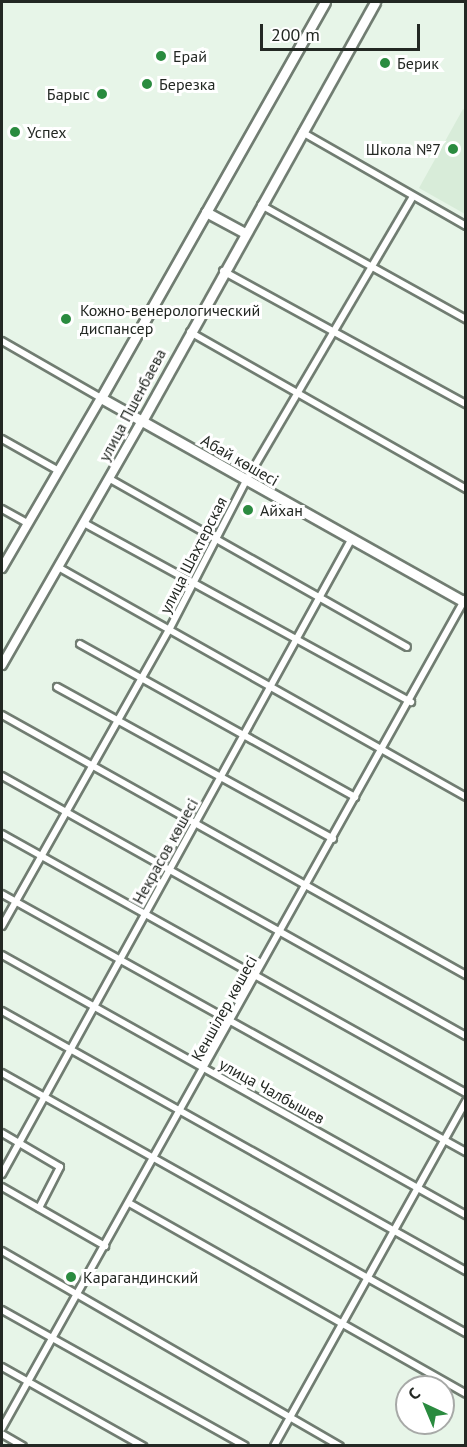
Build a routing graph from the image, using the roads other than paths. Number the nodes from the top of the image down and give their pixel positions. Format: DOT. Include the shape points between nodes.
graph roads {
  1 [pos="325,2"];
  2 [pos="375,2"];
  3 [pos="302,132"];
  4 [pos="412,198"];
  5 [pos="261,205"];
  6 [pos="206,212"];
  7 [pos="465,226"];
  8 [pos="245,233"];
  9 [pos="370,267"];
  10 [pos="223,271"];
  11 [pos="465,319"];
  12 [pos="334,330"];
  13 [pos="188,331"];
  14 [pos="2,341"];
  15 [pos="297,394"];
  16 [pos="101,398"];
  17 [pos="465,404"];
  18 [pos="142,421"];
  19 [pos="2,439"];
  20 [pos="57,470"];
  21 [pos="110,479"];
  22 [pos="246,480"];
  23 [pos="465,489"];
  24 [pos="2,509"];
  25 [pos="27,523"];
  26 [pos="84,523"];
  27 [pos="351,540"];
  28 [pos="216,541"];
  29 [pos="58,567"];
  30 [pos="2,568"];
  31 [pos="193,584"];
  32 [pos="319,600"];
  33 [pos="465,601"];
  34 [pos="169,630"];
  35 [pos="295,643"];
  36 [pos="80,644"];
  37 [pos="407,647"];
  38 [pos="2,665"];
  39 [pos="141,677"];
  40 [pos="57,687"];
  41 [pos="271,687"];
  42 [pos="411,702"];
  43 [pos="2,715"];
  44 [pos="118,720"];
  45 [pos="244,735"];
  46 [pos="383,750"];
  47 [pos="91,766"];
  48 [pos="2,776"];
  49 [pos="221,777"];
  50 [pos="355,797"];
  51 [pos="465,797"];
  52 [pos="65,812"];
  53 [pos="196,823"];
  54 [pos="2,834"];
  55 [pos="333,839"];
  56 [pos="41,856"];
  57 [pos="169,871"];
  58 [pos="307,885"];
  59 [pos="2,894"];
  60 [pos="15,902"];
  61 [pos="146,914"];
  62 [pos="2,926"];
  63 [pos="281,933"];
  64 [pos="2,955"];
  65 [pos="120,960"];
  66 [pos="258,975"];
  67 [pos="465,975"];
  68 [pos="94,1007"];
  69 [pos="2,1011"];
  70 [pos="233,1021"];
  71 [pos="465,1036"];
  72 [pos="70,1050"];
  73 [pos="205,1069"];
  74 [pos="2,1073"];
  75 [pos="465,1093"];
  76 [pos="44,1097"];
  77 [pos="465,1101"];
  78 [pos="182,1111"];
  79 [pos="2,1133"];
  80 [pos="445,1140"];
  81 [pos="19,1143"];
  82 [pos="465,1152"];
  83 [pos="155,1157"];
  84 [pos="2,1174"];
  85 [pos="2,1187"];
  86 [pos="418,1189"];
  87 [pos="129,1203"];
  88 [pos="39,1208"];
  89 [pos="465,1215"];
  90 [pos="394,1231"];
  91 [pos="105,1246"];
  92 [pos="2,1251"];
  93 [pos="465,1271"];
  94 [pos="369,1278"];
  95 [pos="79,1293"];
  96 [pos="2,1310"];
  97 [pos="342,1324"];
  98 [pos="465,1333"];
  99 [pos="53,1339"];
  100 [pos="2,1367"];
  101 [pos="30,1383"];
  102 [pos="465,1394"];
  103 [pos="290,1416"];
  104 [pos="2,1428"];
  105 [pos="2,1434"];
  106 [pos="23,1446"];
  107 [pos="143,1446"];
  108 [pos="245,1446"];
  109 [pos="274,1446"];
  110 [pos="340,1446"];
  1 -- 6 [label="main road, улица Пшенбаева"];
  2 -- 3 [label="main road, улица Пшенбаева"];
  3 -- 4 [label="street"];
  3 -- 5 [label="main road, улица Пшенбаева"];
  4 -- 7 [label="street"];
  4 -- 9 [label="street, улица Шахтерская"];
  5 -- 8 [label="main road, улица Пшенбаева"];
  5 -- 9 [label="street"];
  6 -- 8 [label="main road"];
  6 -- 16 [label="main road, улица Пшенбаева"];
  8 -- 10 [label="main road, улица Пшенбаева"];
  9 -- 11 [label="street"];
  9 -- 12 [label="street, улица Шахтерская"];
  10 -- 12 [label="street"];
  10 -- 13 [label="main road, улица Пшенбаева"];
  12 -- 15 [label="street, улица Шахтерская"];
  12 -- 17 [label="street"];
  13 -- 15 [label="street"];
  13 -- 18 [label="main road, улица Пшенбаева"];
  14 -- 16 [label="street, Абай көшесі"];
  15 -- 22 [label="street, улица Шахтерская"];
  15 -- 23 [label="street"];
  16 -- 18 [label="main road, Абай көшесі"];
  16 -- 20 [label="street, улица Пшенбаева"];
  18 -- 21 [label="street, улица Пшенбаева"];
  18 -- 22 [label="main road, Абай көшесі"];
  19 -- 20 [label="street"];
  20 -- 25 [label="street, улица Пшенбаева"];
  21 -- 26 [label="street, улица Пшенбаева"];
  21 -- 28 [label="street"];
  22 -- 27 [label="main road, Абай көшесі"];
  22 -- 28 [label="street, улица Шахтерская"];
  24 -- 25 [label="street"];
  25 -- 30 [label="street, улица Пшенбаева"];
  26 -- 29 [label="street, улица Пшенбаева"];
  26 -- 31 [label="street"];
  27 -- 32 [label="street, Некрасов көшесі"];
  27 -- 33 [label="main road, Абай көшесі"];
  28 -- 31 [label="street, улица Шахтерская"];
  28 -- 32 [label="street"];
  29 -- 34 [label="street"];
  29 -- 38 [label="street, улица Пшенбаева"];
  31 -- 34 [label="street, улица Шахтерская"];
  31 -- 35 [label="street"];
  32 -- 35 [label="street, Некрасов көшесі"];
  32 -- 37 [label="street"];
  33 -- 42 [label="street, Кеншілер көшесі"];
  34 -- 39 [label="street, улица Шахтерская"];
  34 -- 41 [label="street"];
  35 -- 41 [label="street, Некрасов көшесі"];
  35 -- 42 [label="street"];
  36 -- 39 [label="street"];
  39 -- 44 [label="street, улица Шахтерская"];
  39 -- 45 [label="street"];
  40 -- 44 [label="street"];
  41 -- 45 [label="street, Некрасов көшесі"];
  41 -- 46 [label="street"];
  42 -- 46 [label="street, Кеншілер көшесі"];
  43 -- 47 [label="street"];
  44 -- 47 [label="street, улица Шахтерская"];
  44 -- 49 [label="street"];
  45 -- 49 [label="street, Некрасов көшесі"];
  45 -- 50 [label="street"];
  46 -- 50 [label="street, Кеншілер көшесі"];
  46 -- 51 [label="street"];
  47 -- 52 [label="street, улица Шахтерская"];
  47 -- 53 [label="street"];
  48 -- 52 [label="street"];
  49 -- 53 [label="street, Некрасов көшесі"];
  49 -- 55 [label="street"];
  50 -- 55 [label="street, Кеншілер көшесі"];
  52 -- 56 [label="street, улица Шахтерская"];
  52 -- 57 [label="street"];
  53 -- 57 [label="street, Некрасов көшесі"];
  53 -- 58 [label="street"];
  54 -- 56 [label="street"];
  55 -- 58 [label="street, Кеншілер көшесі"];
  56 -- 60 [label="street, улица Шахтерская"];
  56 -- 61 [label="street"];
  57 -- 61 [label="street, Некрасов көшесі"];
  57 -- 63 [label="street"];
  58 -- 63 [label="street, Кеншілер көшесі"];
  58 -- 67 [label="street"];
  59 -- 60 [label="street"];
  60 -- 62 [label="street, улица Шахтерская"];
  60 -- 65 [label="street"];
  61 -- 65 [label="street, Некрасов көшесі"];
  61 -- 66 [label="street"];
  63 -- 66 [label="street, Кеншілер көшесі"];
  63 -- 71 [label="street"];
  64 -- 68 [label="street, улица Чалбышев"];
  65 -- 68 [label="street, Некрасов көшесі"];
  65 -- 70 [label="street"];
  66 -- 70 [label="street, Кеншілер көшесі"];
  66 -- 75 [label="street"];
  68 -- 72 [label="street, Некрасов көшесі"];
  68 -- 73 [label="street, улица Чалбышев"];
  69 -- 72 [label="street"];
  70 -- 73 [label="street, Кеншілер көшесі"];
  70 -- 80 [label="street"];
  72 -- 76 [label="street, Некрасов көшесі"];
  72 -- 78 [label="street"];
  73 -- 78 [label="street, Кеншілер көшесі"];
  73 -- 86 [label="street, улица Чалбышев"];
  74 -- 76 [label="street"];
  76 -- 81 [label="street, Некрасов көшесі"];
  76 -- 83 [label="street"];
  77 -- 80 [label="street"];
  78 -- 83 [label="street, Кеншілер көшесі"];
  78 -- 90 [label="street"];
  79 -- 81 [label="street"];
  80 -- 82 [label="street"];
  80 -- 86 [label="street"];
  81 -- 84 [label="street, Некрасов көшесі"];
  81 -- 88 [label="street" via="60,1167"];
  83 -- 87 [label="street, Кеншілер көшесі"];
  83 -- 94 [label="street"];
  85 -- 88 [label="street"];
  86 -- 89 [label="street, улица Чалбышев"];
  86 -- 90 [label="street"];
  87 -- 91 [label="street, Кеншілер көшесі"];
  87 -- 97 [label="street"];
  88 -- 91 [label="street"];
  90 -- 93 [label="street"];
  90 -- 94 [label="street"];
  91 -- 95 [label="street, Кеншілер көшесі"];
  92 -- 95 [label="street"];
  94 -- 97 [label="street"];
  94 -- 98 [label="street"];
  95 -- 99 [label="street, Кеншілер көшесі"];
  95 -- 103 [label="street"];
  96 -- 99 [label="street"];
  97 -- 102 [label="street"];
  97 -- 103 [label="street"];
  99 -- 101 [label="street, Кеншілер көшесі"];
  99 -- 108 [label="street"];
  100 -- 101 [label="street"];
  101 -- 104 [label="street, Кеншілер көшесі"];
  101 -- 107 [label="street"];
  103 -- 109 [label="street"];
  103 -- 110 [label="street"];
  105 -- 106 [label="street"];
}
